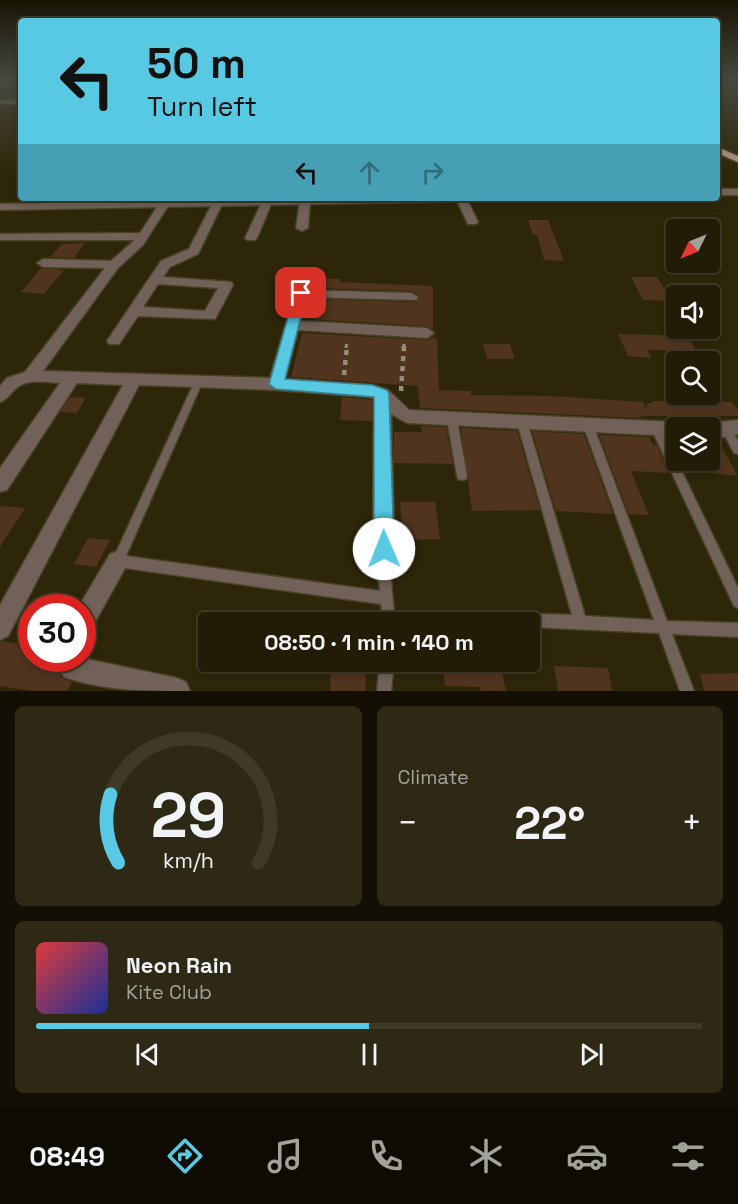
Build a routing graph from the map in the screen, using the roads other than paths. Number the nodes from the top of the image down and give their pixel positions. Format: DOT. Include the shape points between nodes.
graph roads {
  1 [pos="720,151"];
  2 [pos="738,159"];
  3 [pos="720,192"];
  4 [pos="738,192"];
  5 [pos="210,201"];
  6 [pos="219,201"];
  7 [pos="243,201"];
  8 [pos="305,201"];
  9 [pos="463,201"];
  10 [pos="267,202"];
  11 [pos="163,206"];
  12 [pos="0,207"];
  13 [pos="472,222"];
  14 [pos="302,228"];
  15 [pos="143,236"];
  16 [pos="0,237"];
  17 [pos="250,238"];
  18 [pos="43,263"];
  19 [pos="114,266"];
  20 [pos="153,280"];
  21 [pos="411,297"];
  22 [pos="133,311"];
  23 [pos="292,325"];
  24 [pos="427,333"];
  25 [pos="114,341"];
  26 [pos="31,376"];
  27 [pos="71,380"];
  28 [pos="134,380"];
  29 [pos="198,383"];
  30 [pos="276,384"];
  31 [pos="382,394"];
  32 [pos="0,396"];
  33 [pos="452,420"];
  34 [pos="522,422"];
  35 [pos="588,425"];
  36 [pos="656,428"];
  37 [pos="666,428"];
  38 [pos="725,429"];
  39 [pos="738,450"];
  40 [pos="462,476"];
  41 [pos="0,484"];
  42 [pos="118,561"];
  43 [pos="384,571"];
  44 [pos="96,598"];
  45 [pos="386,598"];
  46 [pos="738,602"];
  47 [pos="388,612"];
  48 [pos="540,621"];
  49 [pos="580,622"];
  50 [pos="0,628"];
  51 [pos="663,628"];
  52 [pos="738,630"];
  53 [pos="90,672"];
  54 [pos="386,672"];
  55 [pos="177,691"];
  56 [pos="384,691"];
  57 [pos="687,691"];
  1 -- 2 [label="main road"];
  3 -- 4 [label="street"];
  5 -- 11 [label="street"];
  6 -- 20 [label="street" via="195,251 165,264"];
  7 -- 10 [label="street"];
  8 -- 10 [label="street"];
  8 -- 14 [label="street"];
  9 -- 13 [label="street"];
  10 -- 17 [label="street"];
  11 -- 12 [label="street"];
  11 -- 15 [label="street"];
  15 -- 16 [label="street"];
  15 -- 19 [label="street"];
  18 -- 19 [label="street"];
  19 -- 26 [label="street"];
  20 -- 22 [label="street"];
  20 -- 22 [label="street" via="226,285 210,316"];
  21 -- 23 [label="street" via="301,293"];
  22 -- 25 [label="street"];
  23 -- 24 [label="street"];
  23 -- 30 [label="street"];
  26 -- 27 [label="street"];
  26 -- 32 [label="street" via="13,382"];
  27 -- 28 [label="street"];
  27 -- 41 [label="street"];
  28 -- 29 [label="street"];
  28 -- 50 [label="street"];
  29 -- 30 [label="street"];
  29 -- 42 [label="lane"];
  30 -- 31 [label="street"];
  31 -- 33 [label="street" via="407,416"];
  31 -- 43 [label="street"];
  33 -- 34 [label="street"];
  33 -- 40 [label="lane"];
  34 -- 35 [label="street"];
  34 -- 49 [label="lane"];
  35 -- 36 [label="street"];
  35 -- 51 [label="lane"];
  36 -- 37 [label="street"];
  36 -- 46 [label="lane"];
  38 -- 39 [label="lane"];
  42 -- 44 [label="street"];
  42 -- 45 [label="lane"];
  43 -- 45 [label="lane"];
  45 -- 47 [label="lane"];
  48 -- 49 [label="lane"];
  49 -- 51 [label="lane"];
  51 -- 52 [label="lane"];
  51 -- 57 [label="lane"];
  53 -- 55 [label="street"];
  54 -- 56 [label="lane"];
}
